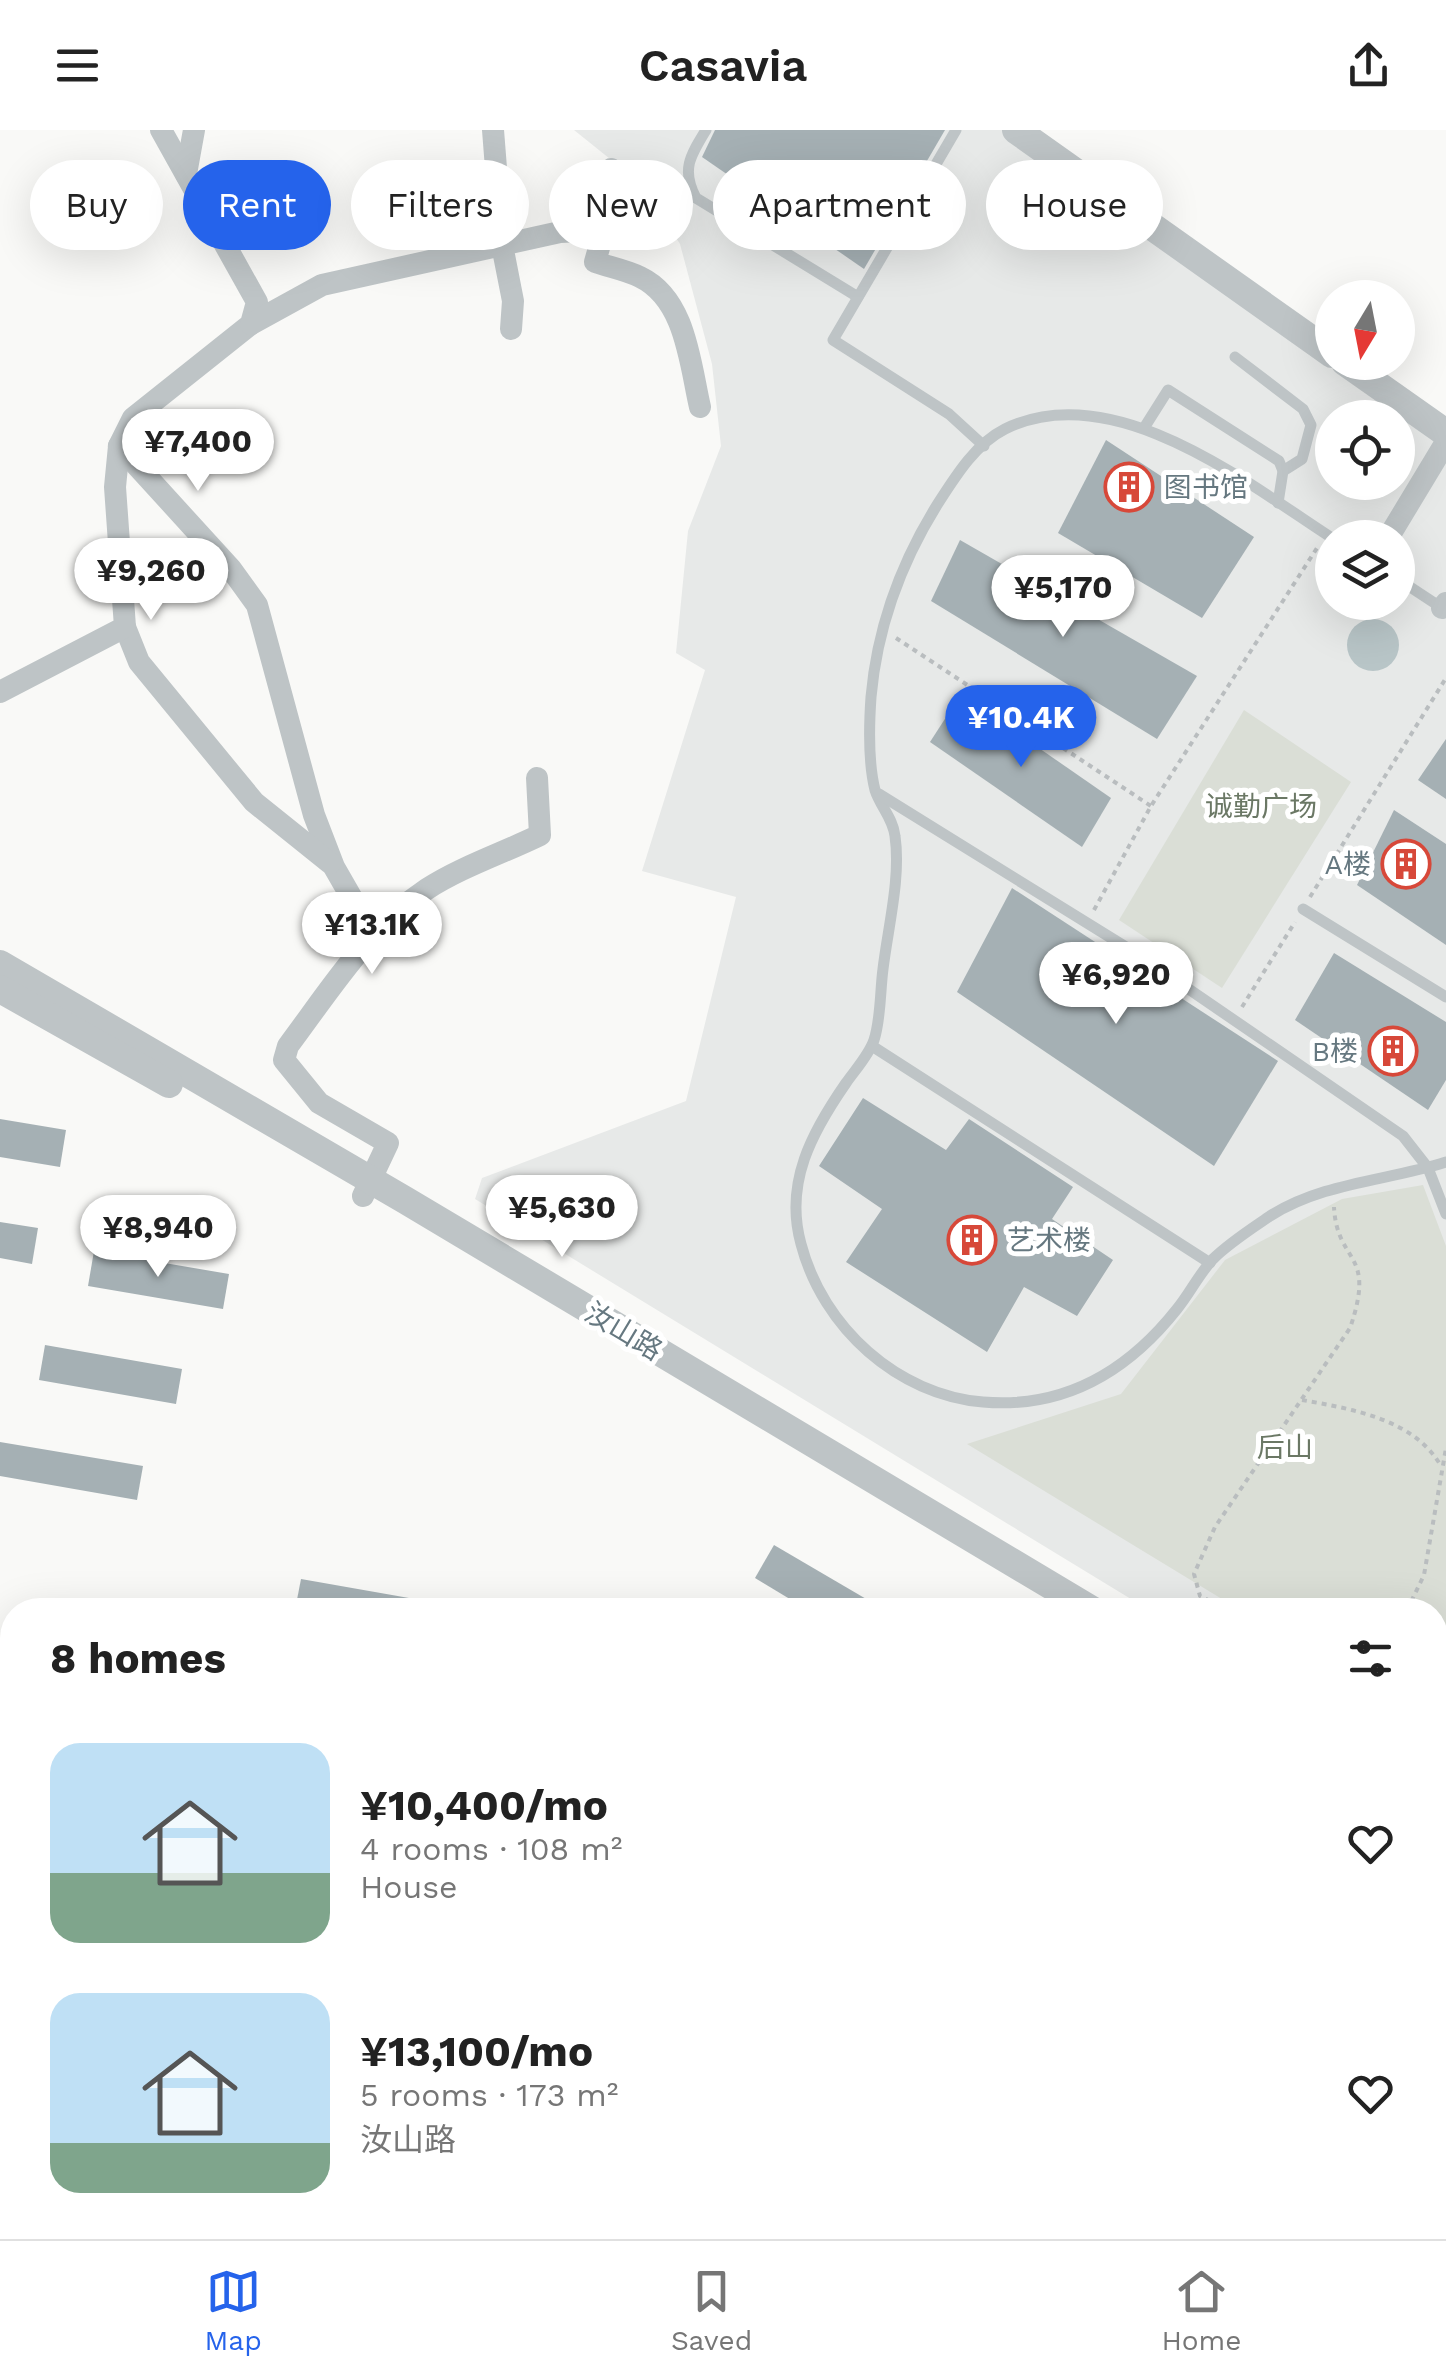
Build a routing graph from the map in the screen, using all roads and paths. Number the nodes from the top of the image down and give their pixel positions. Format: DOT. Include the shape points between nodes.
graph roads {
  1 [pos="161,130"];
  2 [pos="194,130"];
  3 [pos="493,130"];
  4 [pos="706,130"];
  5 [pos="956,130"];
  6 [pos="1016,130"];
  7 [pos="189,160"];
  8 [pos="495,160"];
  9 [pos="183,169"];
  10 [pos="229,250"];
  11 [pos="476,250"];
  12 [pos="503,250"];
  13 [pos="598,250"];
  14 [pos="858,297"];
  15 [pos="251,324"];
  16 [pos="512,328"];
  17 [pos="1315,342"];
  18 [pos="1235,358"];
  19 [pos="1371,380"];
  20 [pos="700,408"];
  21 [pos="1144,428"];
  22 [pos="1446,432"];
  23 [pos="1446,442"];
  24 [pos="119,446"];
  25 [pos="984,446"];
  26 [pos="1283,471"];
  27 [pos="1278,503"];
  28 [pos="1399,520"];
  29 [pos="1315,526"];
  30 [pos="1315,556"];
  31 [pos="1415,588"];
  32 [pos="1445,607"];
  33 [pos="125,627"];
  34 [pos="882,629"];
  35 [pos="1446,678"];
  36 [pos="0,692"];
  37 [pos="537,778"];
  38 [pos="876,792"];
  39 [pos="1151,806"];
  40 [pos="334,867"];
  41 [pos="1303,909"];
  42 [pos="1086,923"];
  43 [pos="373,936"];
  44 [pos="0,964"];
  45 [pos="0,989"];
  46 [pos="1446,997"];
  47 [pos="1234,1020"];
  48 [pos="872,1046"];
  49 [pos="1446,1162"];
  50 [pos="1428,1168"];
  51 [pos="367,1188"];
  52 [pos="1333,1188"];
  53 [pos="1446,1214"];
  54 [pos="1210,1263"];
  55 [pos="1299,1400"];
  56 [pos="1446,1448"];
  57 [pos="1441,1466"];
  58 [pos="1036,1598"];
  59 [pos="1071,1598"];
  60 [pos="1204,1598"];
  61 [pos="1413,1598"];
  1 -- 9 [label="street"];
  2 -- 7 [label="street"];
  3 -- 8 [label="street"];
  4 -- 14 [label="lane" via="689,158 686,180 696,198"];
  5 -- 14 [label="lane"];
  6 -- 17 [label="street"];
  10 -- 15 [label="street" via="258,302"];
  11 -- 15 [label="street" via="322,285"];
  12 -- 16 [label="street"];
  13 -- 20 [label="street" via="595,262 642,277 668,300"];
  14 -- 25 [label="lane" via="833,340 950,414"];
  15 -- 24 [label="street" via="134,418"];
  18 -- 26 [label="lane" via="1303,409 1311,425 1302,459"];
  19 -- 22 [label="street"];
  21 -- 25 [label="lane" via="1065,417 1005,430"];
  21 -- 26 [label="lane" via="1168,390 1279,461"];
  21 -- 27 [label="lane"];
  23 -- 28 [label="street"];
  24 -- 33 [label="street" via="115,487"];
  24 -- 40 [label="street" via="257,605"];
  25 -- 34 [label="lane" via="920,533"];
  26 -- 27 [label="lane"];
  27 -- 29 [label="lane"];
  30 -- 39 [label="path"];
  31 -- 32 [label="lane"];
  33 -- 36 [label="street"];
  33 -- 40 [label="street" via="139,662 254,802"];
  34 -- 38 [label="lane" via="872,696"];
  34 -- 39 [label="path"];
  35 -- 41 [label="path"];
  37 -- 43 [label="street" via="540,835 428,889"];
  38 -- 42 [label="lane"];
  38 -- 48 [label="lane" via="890,815 897,850"];
  39 -- 42 [label="path"];
  40 -- 43 [label="street"];
  41 -- 46 [label="lane"];
  41 -- 47 [label="path"];
  42 -- 47 [label="lane"];
  43 -- 51 [label="street" via="284,1060 318,1103 388,1143"];
  44 -- 51 [label="street, 汝山路"];
  45 -- 51 [label="street, 汝山路"];
  47 -- 50 [label="lane" via="1403,1136"];
  48 -- 54 [label="lane"];
  48 -- 54 [label="lane" via="802,1158 794,1202 802,1248 824,1296 860,1344 898,1376 930,1391 985,1402 1020,1403 1071,1391 1113,1374 1137,1354"];
  49 -- 50 [label="lane"];
  50 -- 52 [label="lane"];
  50 -- 53 [label="lane"];
  51 -- 58 [label="street, 汝山路"];
  51 -- 59 [label="street, 汝山路"];
  52 -- 54 [label="lane" via="1274,1214"];
  52 -- 55 [label="path" via="1340,1232 1363,1276 1359,1302 1350,1328"];
  55 -- 57 [label="path" via="1372,1415 1428,1444"];
  55 -- 60 [label="path" via="1215,1527 1194,1574"];
  56 -- 57 [label="path"];
  57 -- 61 [label="path" via="1424,1575"];
}
